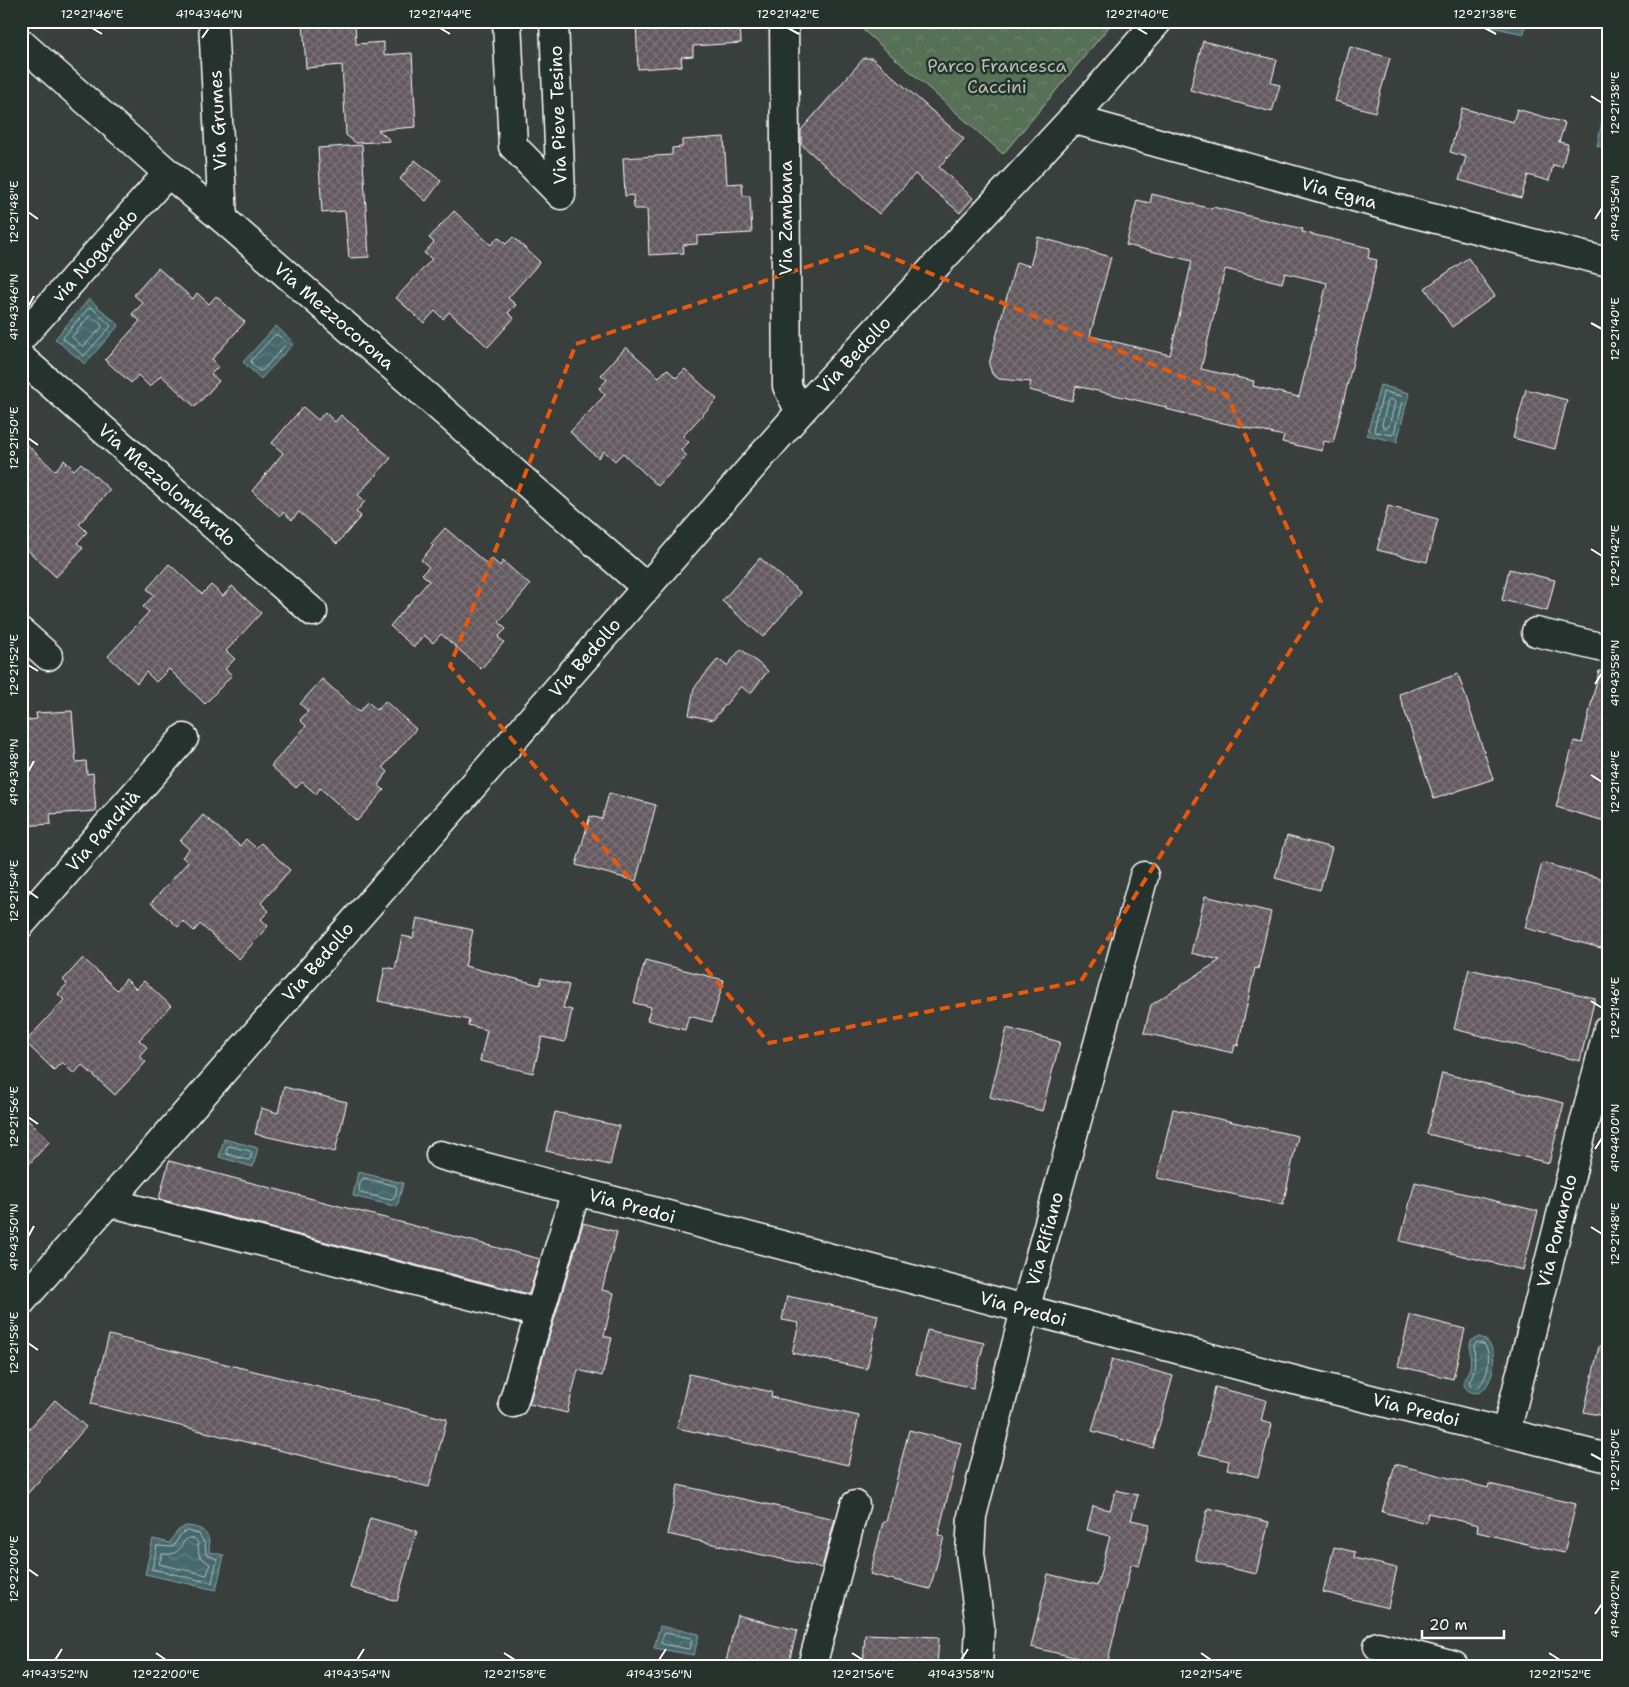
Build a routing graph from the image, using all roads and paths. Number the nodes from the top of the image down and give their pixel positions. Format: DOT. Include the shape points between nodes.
graph roads {
  1 [pos="213,21"];
  2 [pos="507,21"];
  3 [pos="554,21"];
  4 [pos="784,21"];
  5 [pos="1158,21"];
  6 [pos="21,43"];
  7 [pos="1072,119"];
  8 [pos="168,173"];
  9 [pos="223,219"];
  10 [pos="1608,262"];
  11 [pos="21,338"];
  12 [pos="21,358"];
  13 [pos="800,412"];
  14 [pos="647,588"];
  15 [pos="313,612"];
  16 [pos="21,632"];
  17 [pos="1536,632"];
  18 [pos="1608,649"];
  19 [pos="48,656"];
  20 [pos="184,738"];
  21 [pos="1144,876"];
  22 [pos="21,924"];
  23 [pos="1608,1029"];
  24 [pos="440,1155"];
  25 [pos="576,1191"];
  26 [pos="108,1202"];
  27 [pos="21,1302"];
  28 [pos="1025,1310"];
  29 [pos="539,1313"];
  30 [pos="512,1403"];
  31 [pos="1506,1432"];
  32 [pos="1608,1458"];
  33 [pos="855,1505"];
  34 [pos="1378,1646"];
  35 [pos="812,1666"];
  36 [pos="978,1666"];
  37 [pos="1454,1666"];
  1 -- 9 [label="street, Via Grumes"];
  2 -- 3 [label="street, Via Pieve Tesino" via="513,146 561,195"];
  4 -- 13 [label="street, Via Zambana" via="787,386"];
  5 -- 7 [label="street, Via Bedollo"];
  6 -- 8 [label="street, Via Mezzocorona"];
  7 -- 10 [label="street, Via Egna" via="1412,213"];
  7 -- 13 [label="street, Via Bedollo"];
  8 -- 9 [label="street, Via Mezzocorona"];
  8 -- 11 [label="street, via Nogaredo"];
  9 -- 14 [label="street, Via Mezzocorona"];
  12 -- 15 [label="street, Via Mezzolombardo"];
  13 -- 14 [label="street, Via Bedollo"];
  14 -- 26 [label="street, Via Bedollo"];
  16 -- 19 [label="street"];
  17 -- 18 [label="street"];
  20 -- 22 [label="street, Via Panchià"];
  21 -- 28 [label="street, Via Rifiano"];
  23 -- 31 [label="street, Via Pomarolo"];
  24 -- 25 [label="street, Via Predoi"];
  25 -- 28 [label="street, Via Predoi"];
  25 -- 29 [label="street"];
  26 -- 27 [label="street, Via Bedollo"];
  26 -- 29 [label="street"];
  28 -- 31 [label="street, Via Predoi"];
  28 -- 36 [label="street, Via Rifiano" via="972,1516 970,1553 980,1626"];
  29 -- 30 [label="street"];
  31 -- 32 [label="street, Via Predoi"];
  33 -- 35 [label="street"];
  34 -- 37 [label="street"];
}
